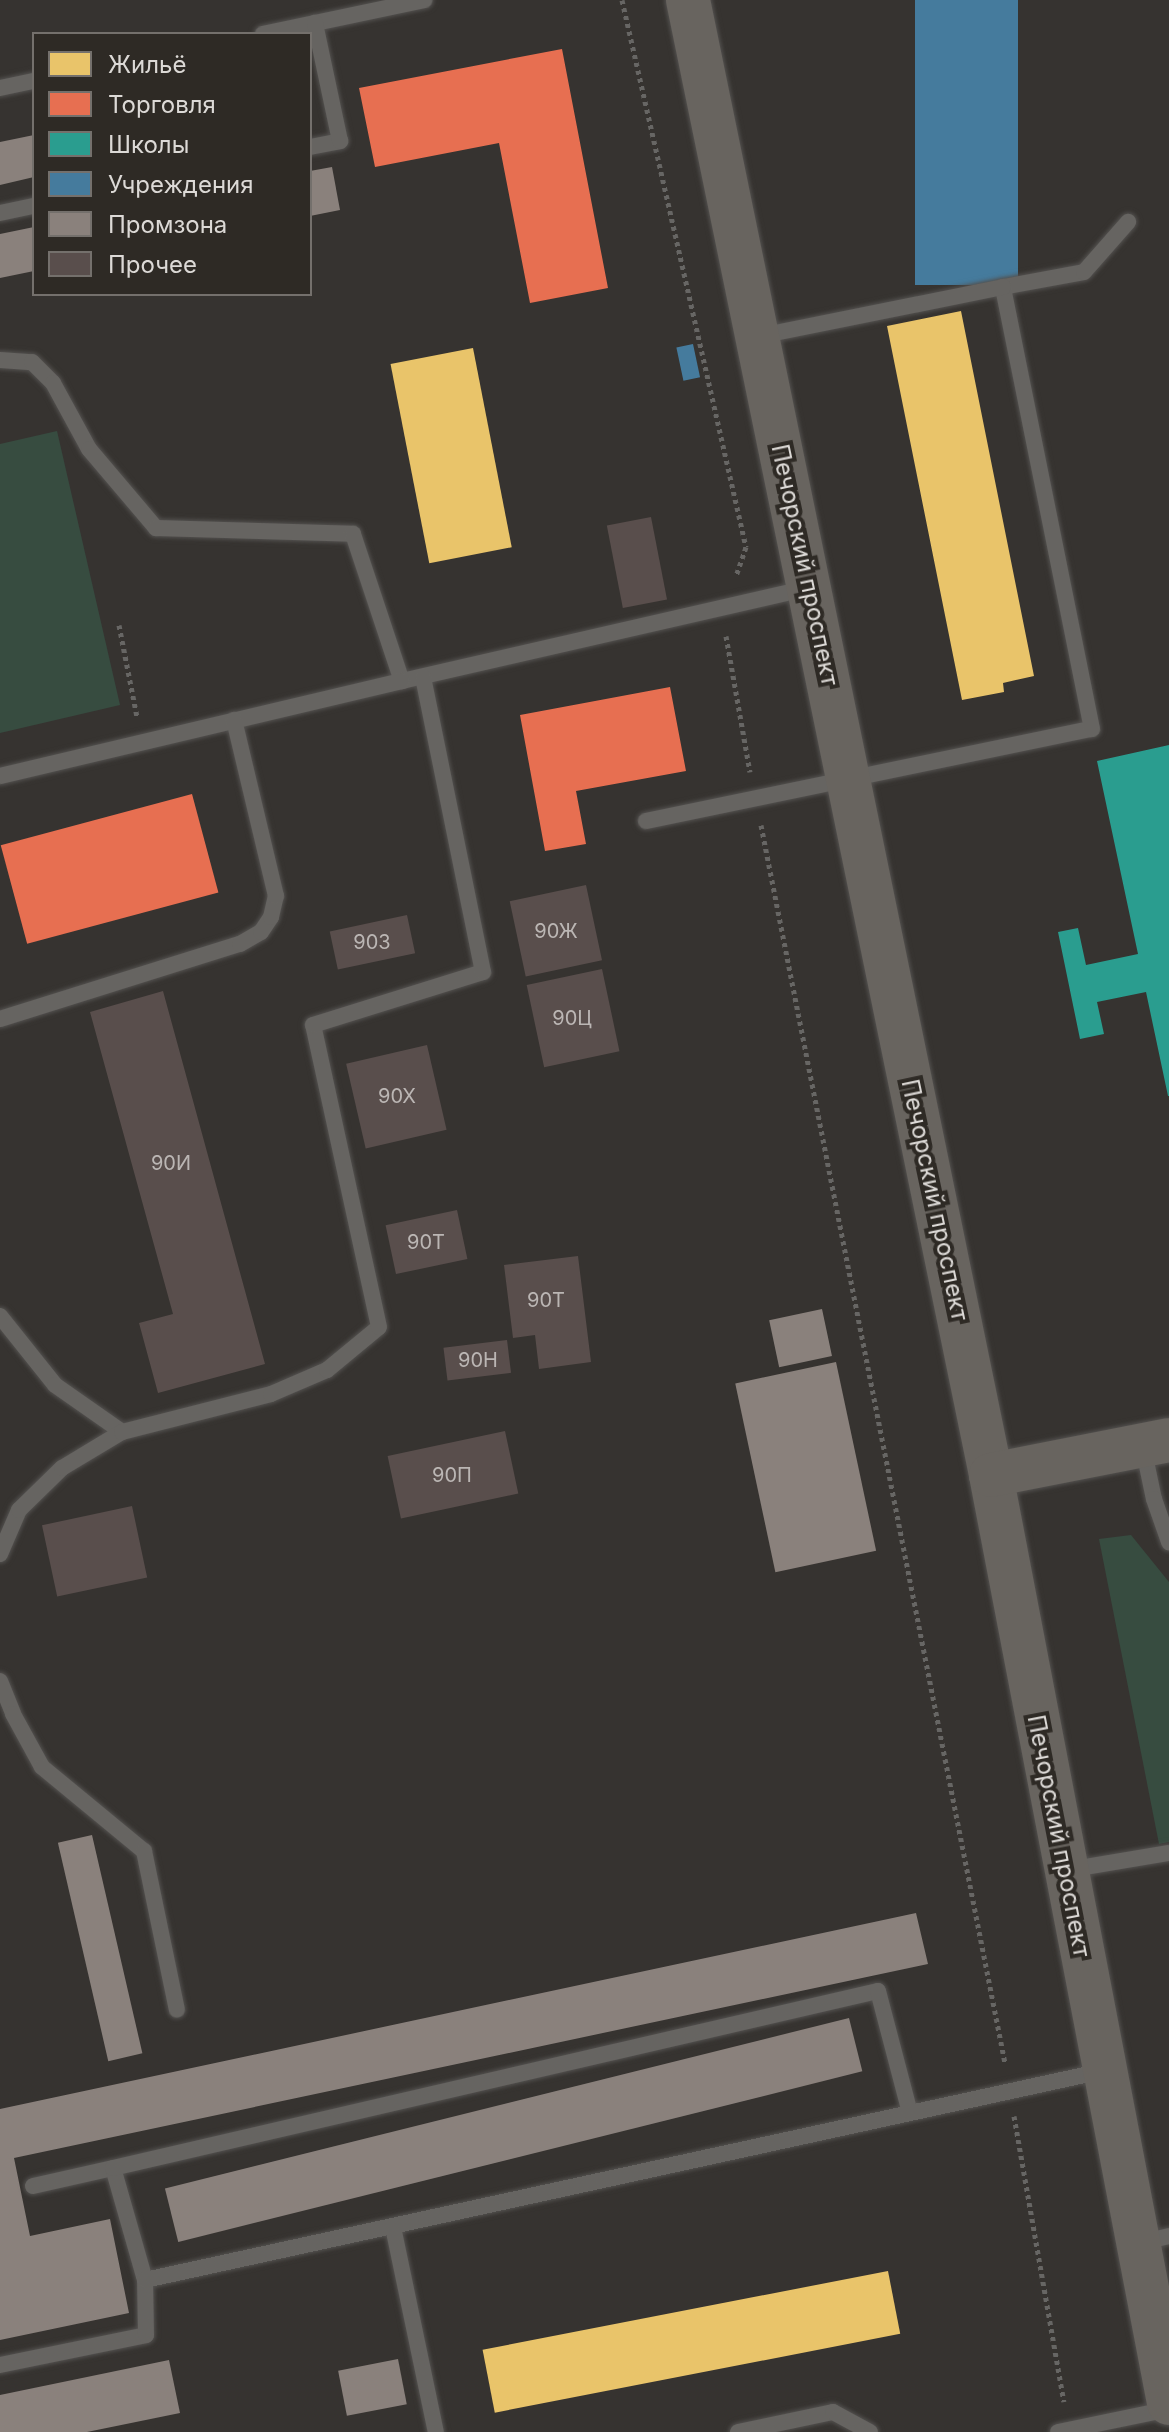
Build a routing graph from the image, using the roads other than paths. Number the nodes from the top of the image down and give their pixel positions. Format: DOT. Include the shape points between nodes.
graph roads {
  1 [pos="424,0"];
  2 [pos="688,0"];
  3 [pos="315,23"];
  4 [pos="272,32"];
  5 [pos="32,81"];
  6 [pos="0,88"];
  7 [pos="312,147"];
  8 [pos="32,206"];
  9 [pos="0,213"];
  10 [pos="1128,222"];
  11 [pos="1003,287"];
  12 [pos="758,336"];
  13 [pos="0,360"];
  14 [pos="809,588"];
  15 [pos="423,677"];
  16 [pos="402,681"];
  17 [pos="234,720"];
  18 [pos="0,776"];
  19 [pos="849,779"];
  20 [pos="646,821"];
  21 [pos="0,1019"];
  22 [pos="0,1316"];
  23 [pos="122,1432"];
  24 [pos="1156,1443"];
  25 [pos="991,1475"];
  26 [pos="1169,1542"];
  27 [pos="0,1554"];
  28 [pos="0,1681"];
  29 [pos="1169,1853"];
  30 [pos="1066,1870"];
  31 [pos="177,2010"];
  32 [pos="1103,2071"];
  33 [pos="910,2113"];
  34 [pos="113,2168"];
  35 [pos="33,2186"];
  36 [pos="393,2227"];
  37 [pos="1153,2240"];
  38 [pos="145,2280"];
  39 [pos="0,2365"];
  40 [pos="1169,2406"];
  41 [pos="1063,2431"];
  42 [pos="436,2432"];
  43 [pos="738,2432"];
  44 [pos="870,2432"];
  1 -- 3 [label="lane"];
  2 -- 12 [label="main road, Печорский проспект"];
  3 -- 4 [label="lane"];
  3 -- 7 [label="lane" via="340,141"];
  5 -- 6 [label="lane"];
  8 -- 9 [label="lane"];
  10 -- 11 [label="lane" via="1084,272"];
  11 -- 12 [label="lane"];
  11 -- 19 [label="lane" via="1092,729"];
  12 -- 14 [label="main road, Печорский проспект"];
  13 -- 16 [label="lane" via="32,362 53,383 89,449 156,528 353,534"];
  14 -- 15 [label="lane"];
  14 -- 19 [label="main road, Печорский проспект"];
  15 -- 16 [label="lane"];
  15 -- 23 [label="lane" via="483,972 313,1025 379,1327 327,1370 271,1394"];
  16 -- 17 [label="lane"];
  17 -- 18 [label="lane"];
  17 -- 21 [label="lane" via="276,896 261,932 240,944"];
  19 -- 20 [label="lane"];
  19 -- 25 [label="main road, Печорский проспект"];
  22 -- 23 [label="lane" via="55,1385"];
  23 -- 27 [label="lane" via="62,1468 19,1510"];
  24 -- 25 [label="main road"];
  24 -- 26 [label="lane" via="1154,1499"];
  25 -- 30 [label="main road, Печорский проспект"];
  28 -- 31 [label="lane" via="42,1767 144,1851"];
  29 -- 30 [label="lane"];
  30 -- 32 [label="main road, Печорский проспект"];
  32 -- 33 [label="lane"];
  32 -- 37 [label="main road, Печорский проспект"];
  33 -- 34 [label="lane" via="878,1991"];
  33 -- 36 [label="lane"];
  34 -- 35 [label="lane"];
  34 -- 38 [label="lane"];
  36 -- 38 [label="lane"];
  36 -- 42 [label="lane"];
  37 -- 40 [label="main road, Печорский проспект"];
  38 -- 39 [label="lane" via="146,2335"];
  40 -- 41 [label="lane"];
  43 -- 44 [label="lane" via="833,2412"];
}
